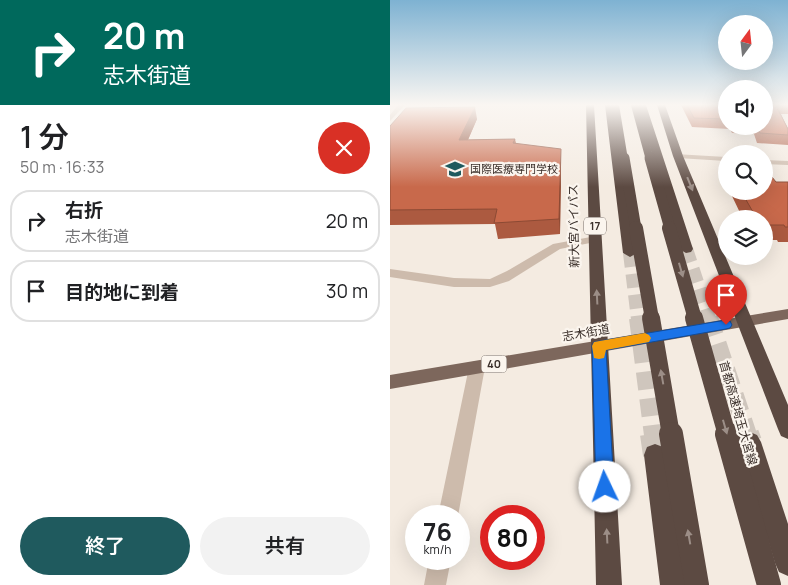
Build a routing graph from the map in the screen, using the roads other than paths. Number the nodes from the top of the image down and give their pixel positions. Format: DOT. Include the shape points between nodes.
graph roads {
  1 [pos="591,132"];
  2 [pos="613,132"];
  3 [pos="620,132"];
  4 [pos="643,132"];
  5 [pos="650,132"];
  6 [pos="670,132"];
  7 [pos="678,156"];
  8 [pos="718,158"];
  9 [pos="773,162"];
  10 [pos="788,163"];
  11 [pos="596,238"];
  12 [pos="686,248"];
  13 [pos="630,253"];
  14 [pos="390,273"];
  15 [pos="788,314"];
  16 [pos="744,322"];
  17 [pos="599,346"];
  18 [pos="476,367"];
  19 [pos="390,382"];
  20 [pos="788,429"];
  21 [pos="750,442"];
  22 [pos="655,455"];
  23 [pos="450,505"];
  24 [pos="788,563"];
  25 [pos="438,570"];
  26 [pos="435,585"];
  27 [pos="609,585"];
  28 [pos="673,585"];
  29 [pos="697,585"];
  30 [pos="769,585"];
  1 -- 11 [label="highway, 新大宮バイパス / 17"];
  2 -- 13 [label="highway, 17"];
  29 -- 3 [label="highway, one-way, bridge"];
  4 -- 30 [label="highway, 首都高速埼玉大宮線, one-way, bridge"];
  5 -- 12 [label="highway"];
  6 -- 7 [label="highway"];
  7 -- 8 [label="street"];
  7 -- 16 [label="highway, one-way"];
  9 -- 10 [label="street"];
  11 -- 14 [label="street" via="565,243 491,283"];
  17 -- 11 [label="highway, 新大宮バイパス / 17, one-way"];
  15 -- 16 [label="main road, 志木街道 / 40"];
  16 -- 17 [label="main road, 志木街道 / 40"];
  16 -- 20 [label="highway"];
  17 -- 18 [label="main road, 志木街道 / 40"];
  27 -- 17 [label="highway, 17, one-way"];
  18 -- 19 [label="main road, 志木街道 / 40"];
  18 -- 23 [label="street"];
  21 -- 24 [label="highway"];
  22 -- 28 [label="highway"];
  25 -- 26 [label="street"];
}
